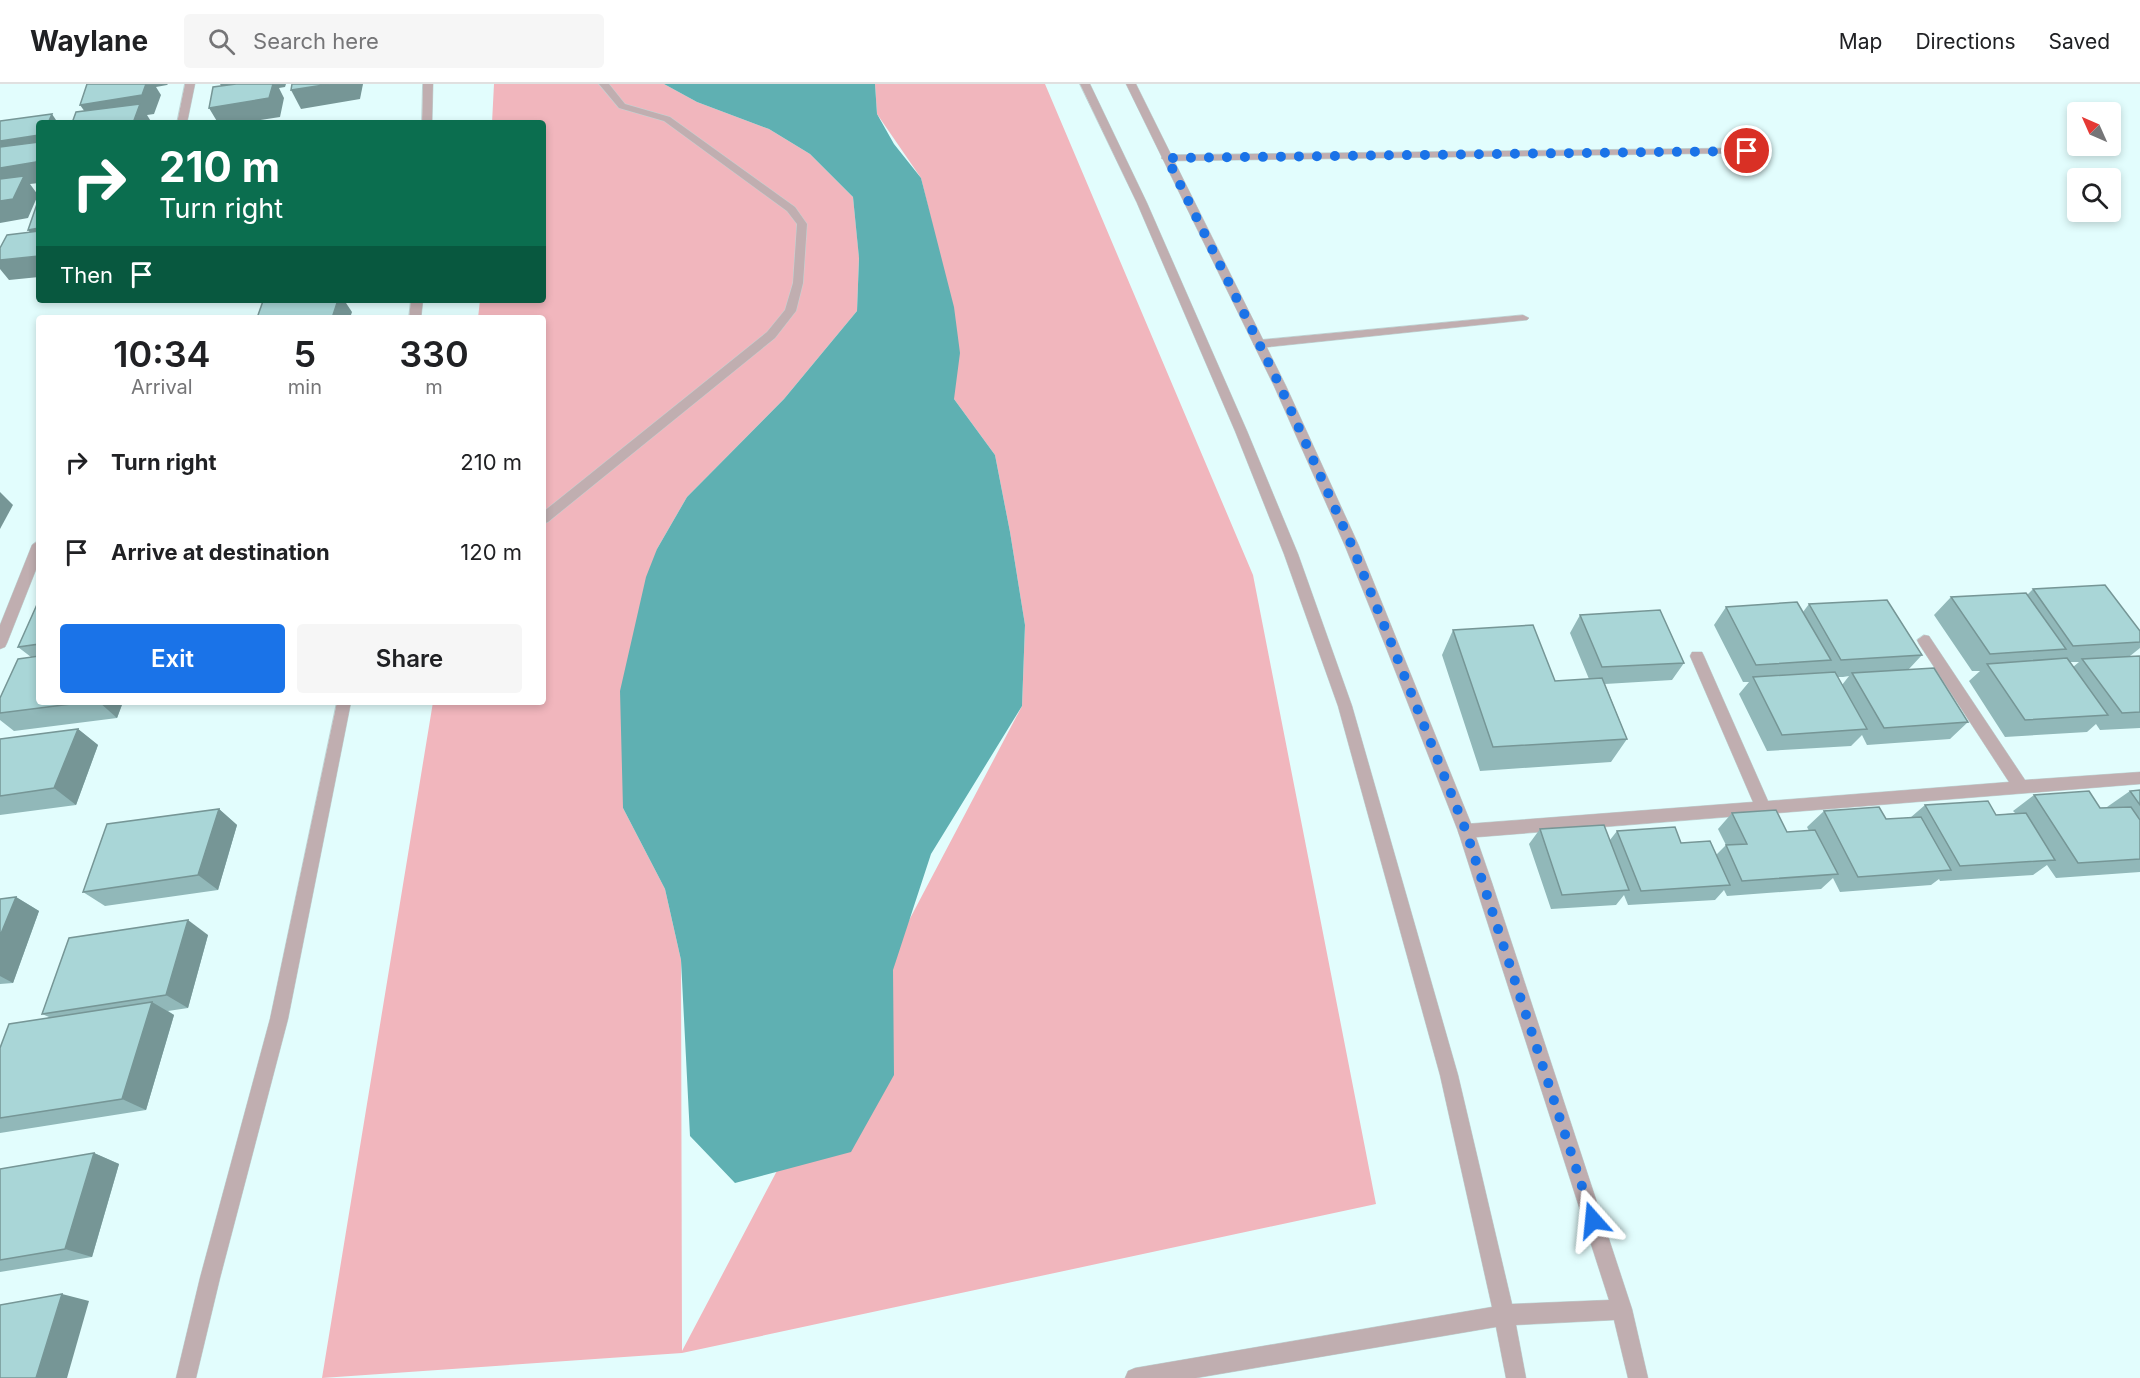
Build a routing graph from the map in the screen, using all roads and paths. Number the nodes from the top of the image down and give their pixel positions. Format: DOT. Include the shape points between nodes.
graph roads {
  1 [pos="190,84"];
  2 [pos="428,84"];
  3 [pos="604,84"];
  4 [pos="1085,84"];
  5 [pos="1131,84"];
  6 [pos="183,120"];
  7 [pos="427,120"];
  8 [pos="1747,151"];
  9 [pos="1167,158"];
  10 [pos="1523,318"];
  11 [pos="1259,344"];
  12 [pos="546,517"];
  13 [pos="36,553"];
  14 [pos="1924,640"];
  15 [pos="0,643"];
  16 [pos="1697,656"];
  17 [pos="343,705"];
  18 [pos="2140,778"];
  19 [pos="2021,787"];
  20 [pos="1764,807"];
  21 [pos="1466,831"];
  22 [pos="1622,1309"];
  23 [pos="1504,1315"];
  24 [pos="186,1378"];
  25 [pos="1135,1378"];
  26 [pos="1516,1378"];
  27 [pos="1638,1378"];
  1 -- 6 [label="street"];
  2 -- 7 [label="street"];
  3 -- 12 [label="street" via="622,106 667,119 792,209 802,224 798,283 790,311 771,335"];
  4 -- 23 [label="street" via="1142,203 1241,431 1291,554 1345,706 1449,1075"];
  5 -- 9 [label="street"];
  8 -- 9 [label="street"];
  9 -- 11 [label="street"];
  10 -- 11 [label="street"];
  11 -- 21 [label="street" via="1352,546"];
  13 -- 15 [label="street"];
  14 -- 19 [label="street"];
  16 -- 20 [label="street"];
  17 -- 24 [label="street" via="279,1019"];
  18 -- 19 [label="street"];
  19 -- 20 [label="street"];
  20 -- 21 [label="street"];
  21 -- 22 [label="street"];
  22 -- 23 [label="street"];
  22 -- 27 [label="street"];
  23 -- 25 [label="street"];
  23 -- 26 [label="street"];
}
